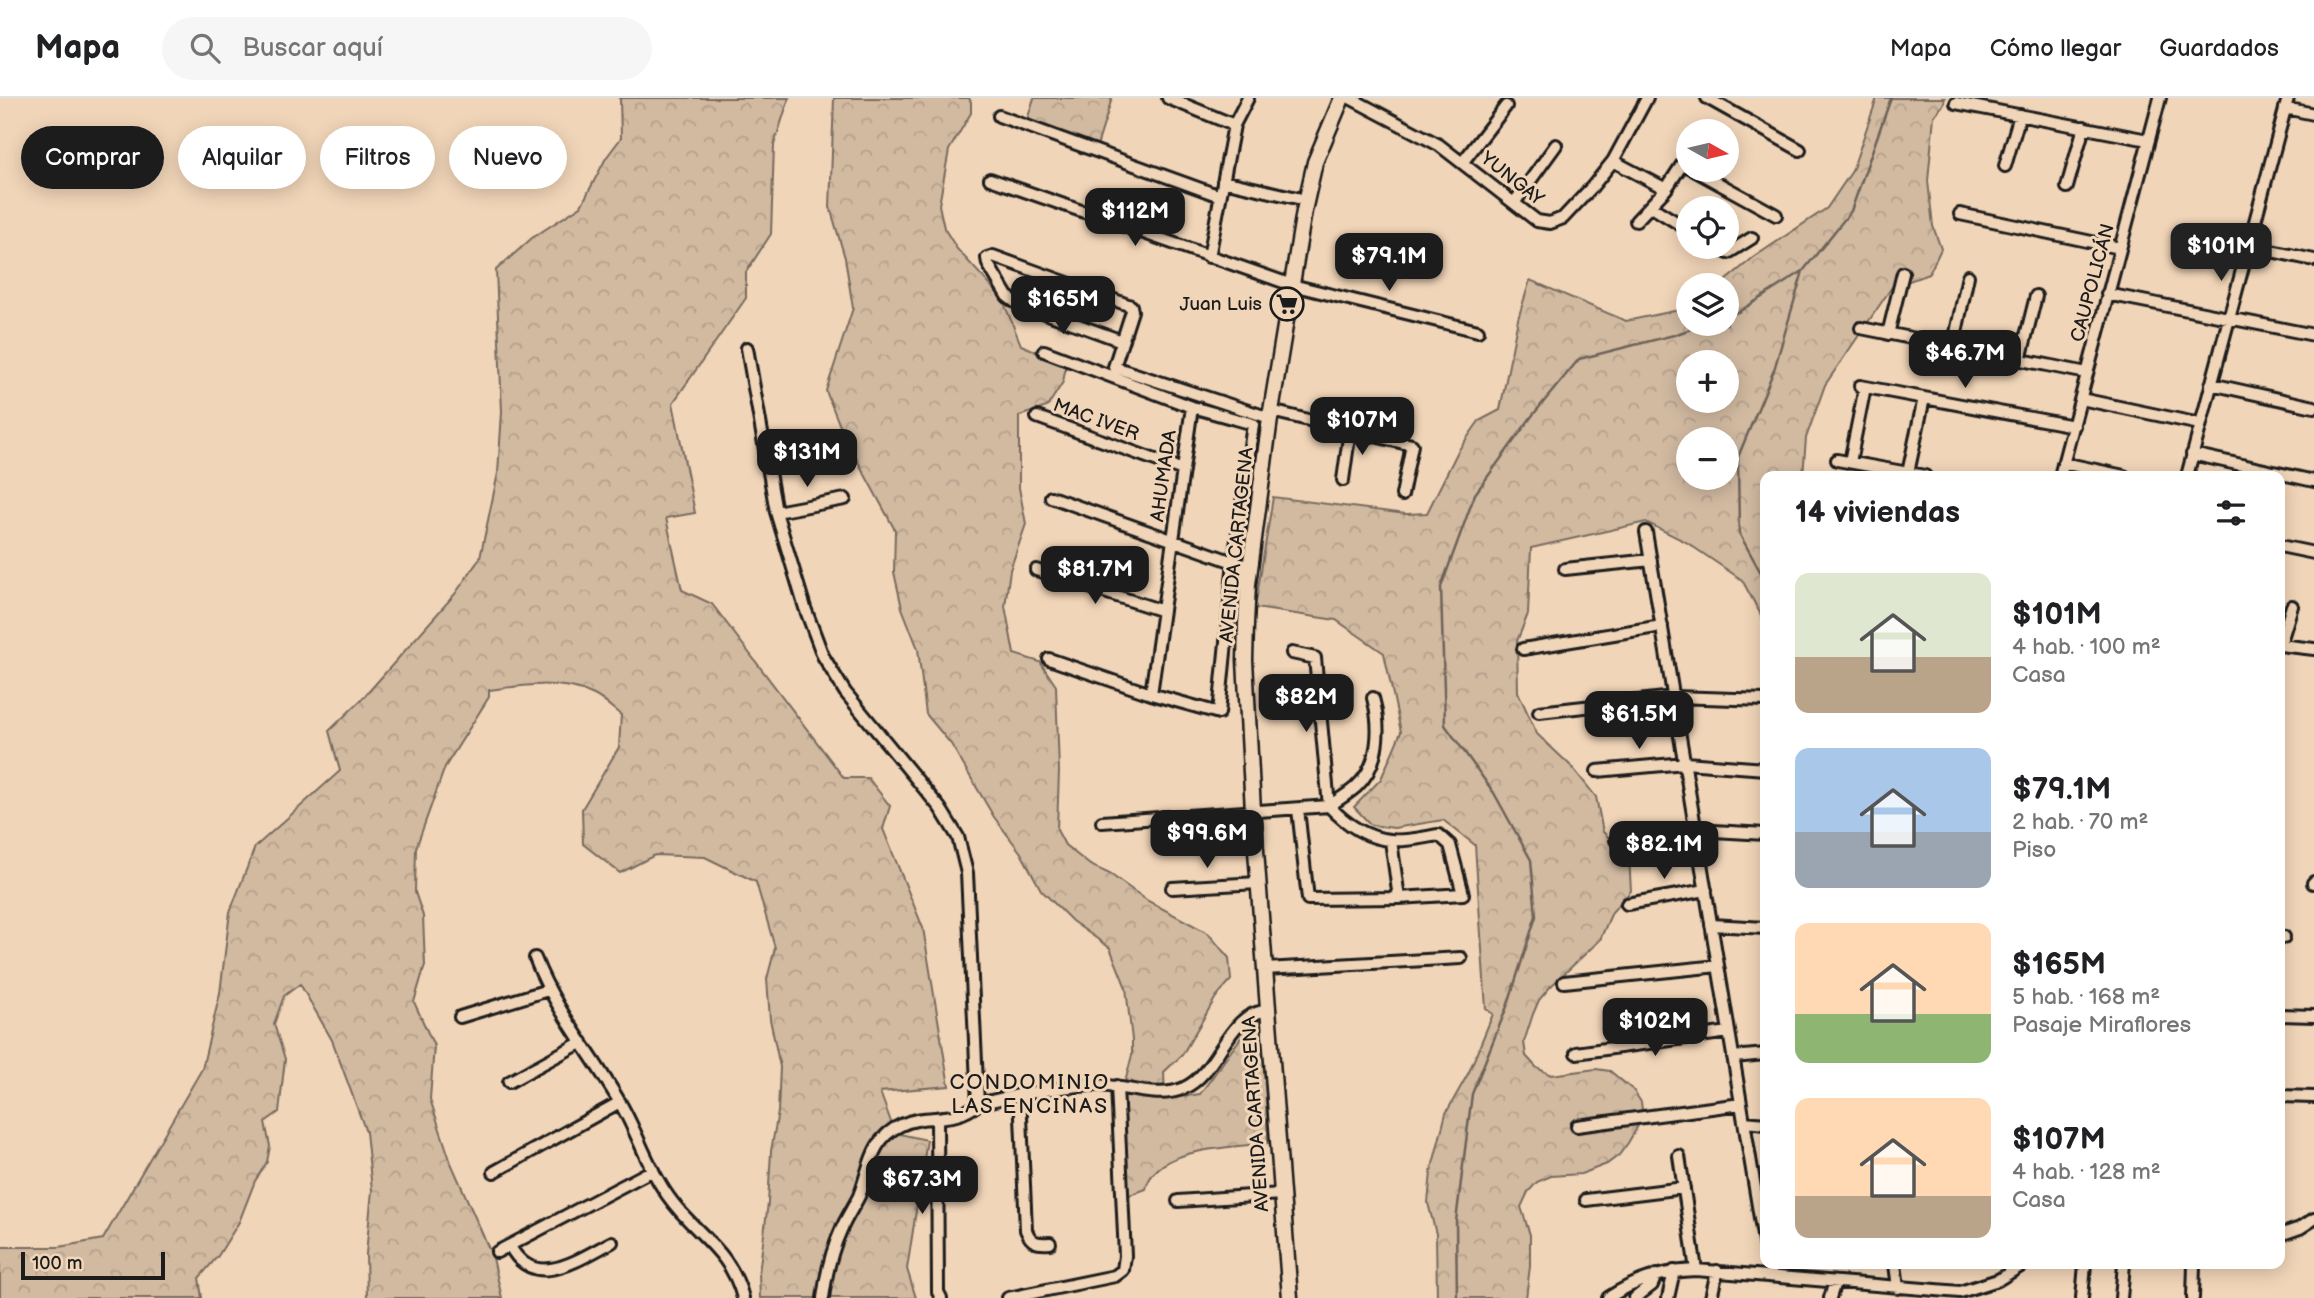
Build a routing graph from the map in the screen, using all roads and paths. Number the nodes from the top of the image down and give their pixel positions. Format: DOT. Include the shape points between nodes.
graph roads {
  1 [pos="1168,98"];
  2 [pos="1248,98"];
  3 [pos="1342,98"];
  4 [pos="1350,98"];
  5 [pos="1647,98"];
  6 [pos="1707,98"];
  7 [pos="2157,99"];
  8 [pos="1725,102"];
  9 [pos="1956,103"];
  10 [pos="2286,103"];
  11 [pos="1506,106"];
  12 [pos="2314,114"];
  13 [pos="2020,115"];
  14 [pos="999,116"];
  15 [pos="1234,125"];
  16 [pos="2084,127"];
  17 [pos="2148,140"];
  18 [pos="1556,145"];
  19 [pos="1800,150"];
  20 [pos="1613,161"];
  21 [pos="1462,163"];
  22 [pos="2006,166"];
  23 [pos="1676,174"];
  24 [pos="990,179"];
  25 [pos="1223,181"];
  26 [pos="1716,182"];
  27 [pos="2067,187"];
  28 [pos="1666,189"];
  29 [pos="1220,196"];
  30 [pos="1306,200"];
  31 [pos="1514,202"];
  32 [pos="1650,206"];
  33 [pos="1961,214"];
  34 [pos="1776,215"];
  35 [pos="1636,221"];
  36 [pos="1676,222"];
  37 [pos="1752,238"];
  38 [pos="1739,246"];
  39 [pos="2247,246"];
  40 [pos="2120,248"];
  41 [pos="1209,257"];
  42 [pos="2314,260"];
  43 [pos="1903,273"];
  44 [pos="1968,276"];
  45 [pos="1292,285"];
  46 [pos="2107,295"];
  47 [pos="2036,296"];
  48 [pos="2228,317"];
  49 [pos="1861,328"];
  50 [pos="1478,331"];
  51 [pos="1888,334"];
  52 [pos="2314,335"];
  53 [pos="1122,341"];
  54 [pos="1953,347"];
  55 [pos="747,348"];
  56 [pos="1045,351"];
  57 [pos="2020,360"];
  58 [pos="2087,373"];
  59 [pos="2211,384"];
  60 [pos="1924,398"];
  61 [pos="2081,398"];
  62 [pos="1192,407"];
  63 [pos="2314,407"];
  64 [pos="1270,415"];
  65 [pos="1037,417"];
  66 [pos="2200,424"];
  67 [pos="2074,426"];
  68 [pos="1350,430"];
  69 [pos="830,445"];
  70 [pos="2192,454"];
  71 [pos="765,455"];
  72 [pos="1837,460"];
  73 [pos="1850,462"];
  74 [pos="2063,463"];
  75 [pos="1183,470"];
  76 [pos="1897,471"];
  77 [pos="1908,471"];
  78 [pos="2061,471"];
  79 [pos="2101,471"];
  80 [pos="2188,471"];
  81 [pos="2269,471"];
  82 [pos="2285,475"];
  83 [pos="1343,480"];
  84 [pos="2314,481"];
  85 [pos="1402,495"];
  86 [pos="1051,498"];
  87 [pos="845,499"];
  88 [pos="776,512"];
  89 [pos="1646,532"];
  90 [pos="1172,541"];
  91 [pos="2285,547"];
  92 [pos="2314,553"];
  93 [pos="1651,560"];
  94 [pos="1234,561"];
  95 [pos="1250,568"];
  96 [pos="1565,569"];
  97 [pos="1037,570"];
  98 [pos="2292,607"];
  99 [pos="1163,611"];
  100 [pos="1662,626"];
  101 [pos="2285,629"];
  102 [pos="2285,646"];
  103 [pos="1523,649"];
  104 [pos="2314,649"];
  105 [pos="1292,653"];
  106 [pos="1049,660"];
  107 [pos="1151,694"];
  108 [pos="1674,697"];
  109 [pos="1373,698"];
  110 [pos="1760,700"];
  111 [pos="1539,712"];
  112 [pos="1685,763"];
  113 [pos="1760,769"];
  114 [pos="1597,771"];
  115 [pos="1329,806"];
  116 [pos="1298,809"];
  117 [pos="1253,811"];
  118 [pos="1102,822"];
  119 [pos="1696,830"];
  120 [pos="1760,834"];
  121 [pos="1616,840"];
  122 [pos="1391,841"];
  123 [pos="1258,883"];
  124 [pos="1172,888"];
  125 [pos="1706,890"];
  126 [pos="1399,898"];
  127 [pos="1627,904"];
  128 [pos="1711,925"];
  129 [pos="1760,928"];
  130 [pos="536,958"];
  131 [pos="1461,958"];
  132 [pos="1718,966"];
  133 [pos="1265,969"];
  134 [pos="1564,982"];
  135 [pos="548,990"];
  136 [pos="1268,1011"];
  137 [pos="2285,1015"];
  138 [pos="2314,1016"];
  139 [pos="460,1017"];
  140 [pos="1729,1032"];
  141 [pos="582,1042"];
  142 [pos="1576,1053"];
  143 [pos="1760,1055"];
  144 [pos="1733,1057"];
  145 [pos="509,1082"];
  146 [pos="1117,1086"];
  147 [pos="1020,1094"];
  148 [pos="2285,1096"];
  149 [pos="2314,1097"];
  150 [pos="620,1102"];
  151 [pos="978,1104"];
  152 [pos="1741,1104"];
  153 [pos="937,1118"];
  154 [pos="1744,1122"];
  155 [pos="1760,1123"];
  156 [pos="1577,1126"];
  157 [pos="1679,1156"];
  158 [pos="653,1170"];
  159 [pos="494,1172"];
  160 [pos="1684,1188"];
  161 [pos="1282,1194"];
  162 [pos="1760,1195"];
  163 [pos="1586,1200"];
  164 [pos="1178,1201"];
  165 [pos="2314,1219"];
  166 [pos="2285,1233"];
  167 [pos="612,1242"];
  168 [pos="1049,1243"];
  169 [pos="510,1246"];
  170 [pos="497,1252"];
  171 [pos="1768,1269"];
  172 [pos="1896,1269"];
  173 [pos="2016,1269"];
  174 [pos="2085,1269"];
  175 [pos="2124,1269"];
  176 [pos="2194,1269"];
  177 [pos="1696,1270"];
  178 [pos="1674,1271"];
  179 [pos="1717,1271"];
  180 [pos="1656,1275"];
  181 [pos="1769,1276"];
  182 [pos="1835,1282"];
  183 [pos="1898,1288"];
  184 [pos="1917,1294"];
  185 [pos="743,1298"];
  186 [pos="823,1298"];
  187 [pos="941,1298"];
  188 [pos="1008,1298"];
  189 [pos="1290,1298"];
  190 [pos="1608,1298"];
  191 [pos="1635,1298"];
  192 [pos="1668,1298"];
  193 [pos="1711,1298"];
  194 [pos="1830,1298"];
  195 [pos="2082,1298"];
  196 [pos="2121,1298"];
  197 [pos="2193,1298"];
  1 -- 15 [label="street"];
  2 -- 15 [label="street"];
  3 -- 30 [label="main road, AVENIDA CARTAGENA" via="1320,147"];
  4 -- 21 [label="street, YUNGAY" via="1439,145"];
  5 -- 20 [label="street, YUNGAY"];
  6 -- 8 [label="street"];
  7 -- 17 [label="street, CAUPOLICÁN"];
  8 -- 19 [label="street"];
  9 -- 13 [label="street"];
  10 -- 12 [label="street"];
  10 -- 39 [label="street"];
  11 -- 21 [label="street"];
  13 -- 16 [label="street"];
  13 -- 22 [label="street"];
  14 -- 29 [label="street"];
  15 -- 25 [label="street"];
  16 -- 17 [label="street"];
  16 -- 27 [label="street"];
  17 -- 40 [label="street, CAUPOLICÁN"];
  18 -- 31 [label="street"];
  20 -- 28 [label="street"];
  20 -- 31 [label="street, YUNGAY" via="1559,220 1537,221"];
  21 -- 31 [label="street, YUNGAY"];
  23 -- 28 [label="street"];
  24 -- 41 [label="street"];
  25 -- 29 [label="street"];
  25 -- 30 [label="street"];
  26 -- 34 [label="street"];
  28 -- 32 [label="street"];
  29 -- 41 [label="street"];
  30 -- 45 [label="main road, AVENIDA CARTAGENA"];
  32 -- 35 [label="street"];
  32 -- 36 [label="street"];
  33 -- 40 [label="street"];
  37 -- 38 [label="street"];
  39 -- 42 [label="street"];
  39 -- 48 [label="street"];
  40 -- 46 [label="street, CAUPOLICÁN"];
  41 -- 45 [label="street"];
  43 -- 51 [label="street"];
  44 -- 54 [label="street"];
  45 -- 50 [label="street"];
  45 -- 64 [label="main road, AVENIDA CARTAGENA"];
  46 -- 48 [label="street"];
  46 -- 58 [label="street, CAUPOLICÁN"];
  47 -- 57 [label="street"];
  48 -- 52 [label="street"];
  48 -- 59 [label="street"];
  49 -- 51 [label="street"];
  51 -- 54 [label="street"];
  53 -- 53 [label="street" via="1132,311 1128,304 993,256 987,258 1007,296 1015,302"];
  53 -- 64 [label="street" via="1114,367"];
  54 -- 57 [label="street"];
  55 -- 71 [label="street"];
  56 -- 62 [label="street"];
  57 -- 58 [label="street"];
  58 -- 61 [label="street, CAUPOLICÁN"];
  59 -- 63 [label="street"];
  59 -- 66 [label="street"];
  60 -- 67 [label="street"];
  60 -- 73 [label="street" via="1863,387"];
  60 -- 77 [label="street"];
  61 -- 66 [label="street"];
  61 -- 67 [label="street, CAUPOLICÁN"];
  62 -- 75 [label="street, AHUMADA"];
  62 -- 94 [label="street" via="1253,424"];
  64 -- 68 [label="street"];
  64 -- 95 [label="main road, AVENIDA CARTAGENA"];
  65 -- 75 [label="street, MAC IVER"];
  66 -- 70 [label="street"];
  67 -- 74 [label="street, CAUPOLICÁN"];
  68 -- 83 [label="street"];
  68 -- 85 [label="street" via="1412,445"];
  69 -- 71 [label="street"];
  70 -- 80 [label="street"];
  70 -- 81 [label="street"];
  71 -- 88 [label="street"];
  72 -- 73 [label="street"];
  73 -- 76 [label="street"];
  74 -- 78 [label="street, CAUPOLICÁN"];
  74 -- 79 [label="street"];
  75 -- 90 [label="street, AHUMADA"];
  82 -- 84 [label="street"];
  86 -- 90 [label="street"];
  87 -- 88 [label="street"];
  88 -- 151 [label="street" via="805,608 832,675 940,807 962,849 968,885"];
  89 -- 93 [label="street"];
  90 -- 94 [label="street"];
  90 -- 99 [label="street, AHUMADA"];
  91 -- 92 [label="street"];
  93 -- 96 [label="street"];
  93 -- 100 [label="street"];
  94 -- 95 [label="street"];
  94 -- 107 [label="street" via="1219,713"];
  95 -- 117 [label="main road, AVENIDA CARTAGENA" via="1245,660"];
  97 -- 99 [label="street"];
  98 -- 101 [label="street"];
  99 -- 107 [label="street, AHUMADA"];
  100 -- 103 [label="street"];
  100 -- 108 [label="street"];
  102 -- 104 [label="street"];
  105 -- 115 [label="street" via="1315,658"];
  106 -- 107 [label="street"];
  108 -- 110 [label="street"];
  108 -- 111 [label="street"];
  108 -- 112 [label="street"];
  109 -- 115 [label="street" via="1378,730 1373,758 1358,785"];
  112 -- 113 [label="street"];
  112 -- 114 [label="street"];
  112 -- 119 [label="street"];
  115 -- 116 [label="street"];
  115 -- 122 [label="street" via="1359,830"];
  116 -- 117 [label="street"];
  116 -- 126 [label="street" via="1308,899"];
  117 -- 118 [label="street"];
  117 -- 123 [label="main road, AVENIDA CARTAGENA"];
  119 -- 120 [label="street"];
  119 -- 121 [label="street"];
  119 -- 125 [label="street"];
  122 -- 126 [label="street"];
  122 -- 126 [label="street" via="1439,835 1450,845 1463,894"];
  123 -- 124 [label="street"];
  123 -- 133 [label="main road, AVENIDA CARTAGENA"];
  125 -- 127 [label="street"];
  125 -- 128 [label="street"];
  128 -- 129 [label="street"];
  128 -- 132 [label="street"];
  130 -- 135 [label="street"];
  131 -- 133 [label="street"];
  132 -- 134 [label="street"];
  132 -- 140 [label="street"];
  133 -- 136 [label="main road, AVENIDA CARTAGENA"];
  135 -- 139 [label="street"];
  135 -- 141 [label="street"];
  136 -- 146 [label="street" via="1245,1017 1205,1072 1184,1088 1157,1093"];
  136 -- 161 [label="main road, AVENIDA CARTAGENA"];
  137 -- 138 [label="street"];
  140 -- 142 [label="street"];
  140 -- 144 [label="street"];
  141 -- 145 [label="street"];
  141 -- 150 [label="street"];
  143 -- 144 [label="street"];
  144 -- 152 [label="street"];
  146 -- 147 [label="street"];
  146 -- 188 [label="street" via="1123,1270 1115,1276"];
  147 -- 151 [label="street"];
  147 -- 168 [label="street" via="1026,1230 1037,1244"];
  148 -- 149 [label="street"];
  150 -- 158 [label="street"];
  150 -- 159 [label="street"];
  151 -- 153 [label="street" via="959,1115"];
  152 -- 154 [label="street"];
  152 -- 156 [label="street"];
  153 -- 186 [label="street" via="904,1123 877,1145 833,1251"];
  153 -- 187 [label="street"];
  154 -- 155 [label="street"];
  154 -- 162 [label="street"];
  157 -- 160 [label="street"];
  158 -- 169 [label="street"];
  158 -- 185 [label="street" via="671,1201 724,1258"];
  160 -- 163 [label="street"];
  160 -- 177 [label="street"];
  161 -- 164 [label="street"];
  161 -- 189 [label="main road, AVENIDA CARTAGENA"];
  165 -- 166 [label="street"];
  167 -- 169 [label="street" via="547,1270 527,1265"];
  169 -- 170 [label="street"];
  171 -- 181 [label="street"];
  172 -- 183 [label="street"];
  173 -- 184 [label="street" via="1973,1289"];
  174 -- 195 [label="street"];
  175 -- 196 [label="street"];
  176 -- 197 [label="street"];
  177 -- 178 [label="street"];
  177 -- 179 [label="street"];
  178 -- 180 [label="street"];
  178 -- 192 [label="street"];
  179 -- 181 [label="street"];
  179 -- 193 [label="street"];
  180 -- 190 [label="street"];
  180 -- 191 [label="street" via="1652,1285"];
  181 -- 182 [label="street"];
  182 -- 183 [label="street"];
  182 -- 194 [label="street"];
  183 -- 184 [label="street"];
}
